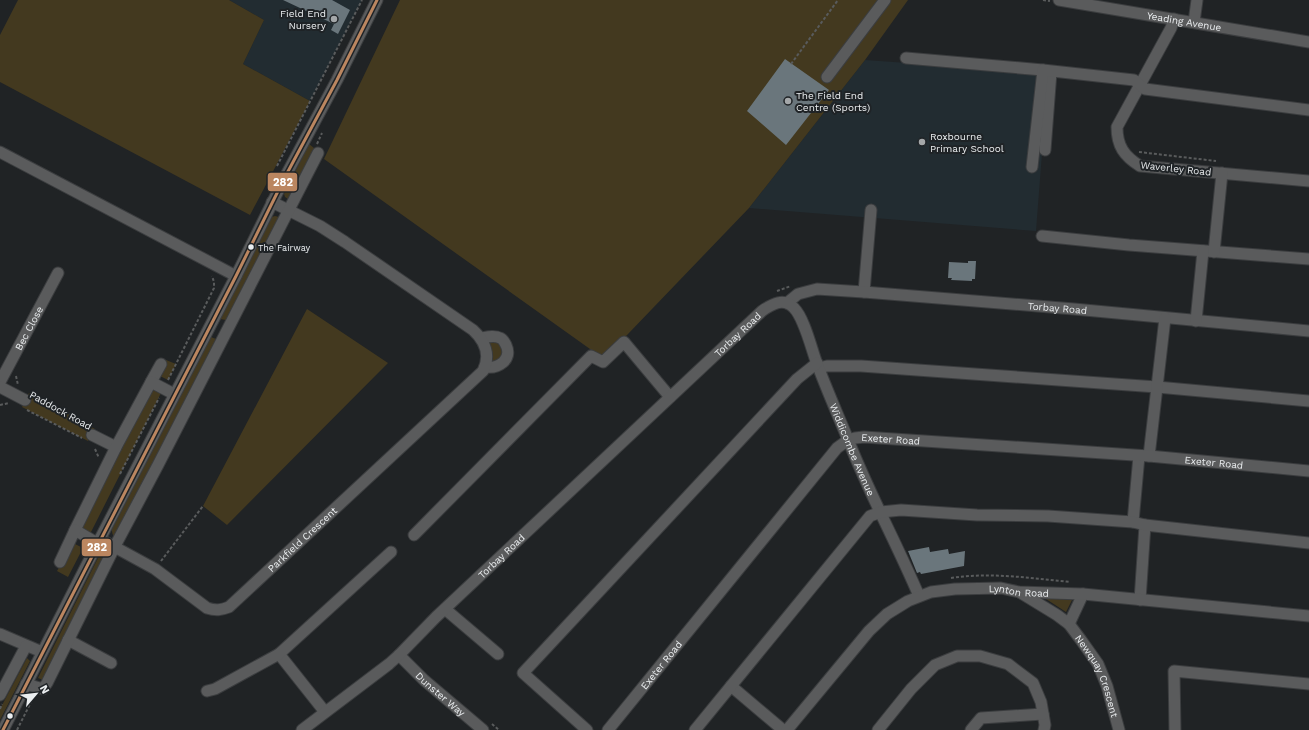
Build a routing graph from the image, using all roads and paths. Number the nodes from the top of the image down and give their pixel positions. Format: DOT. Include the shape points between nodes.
graph roads {
  1 [pos="362,0"];
  2 [pos="377,0"];
  3 [pos="838,0"];
  4 [pos="885,0"];
  5 [pos="1060,0"];
  6 [pos="1197,0"];
  7 [pos="1174,19"];
  8 [pos="1194,22"];
  9 [pos="1309,42"];
  10 [pos="906,58"];
  11 [pos="791,64"];
  12 [pos="1047,71"];
  13 [pos="827,78"];
  14 [pos="1140,85"];
  15 [pos="1309,110"];
  16 [pos="1134,149"];
  17 [pos="1045,150"];
  18 [pos="0,152"];
  19 [pos="318,153"];
  20 [pos="1218,161"];
  21 [pos="1032,167"];
  22 [pos="275,171"];
  23 [pos="1222,173"];
  24 [pos="1309,181"];
  25 [pos="272,202"];
  26 [pos="289,210"];
  27 [pos="871,210"];
  28 [pos="1042,236"];
  29 [pos="1208,252"];
  30 [pos="1309,259"];
  31 [pos="209,272"];
  32 [pos="58,274"];
  33 [pos="236,276"];
  34 [pos="864,292"];
  35 [pos="787,303"];
  36 [pos="1165,318"];
  37 [pos="1196,321"];
  38 [pos="1309,331"];
  39 [pos="481,338"];
  40 [pos="161,364"];
  41 [pos="818,366"];
  42 [pos="485,367"];
  43 [pos="0,382"];
  44 [pos="151,382"];
  45 [pos="0,387"];
  46 [pos="1157,387"];
  47 [pos="163,389"];
  48 [pos="174,394"];
  49 [pos="670,397"];
  50 [pos="25,400"];
  51 [pos="1309,401"];
  52 [pos="91,437"];
  53 [pos="848,440"];
  54 [pos="116,447"];
  55 [pos="1144,456"];
  56 [pos="99,459"];
  57 [pos="1309,471"];
  58 [pos="120,474"];
  59 [pos="203,506"];
  60 [pos="880,512"];
  61 [pos="1133,522"];
  62 [pos="1145,526"];
  63 [pos="76,530"];
  64 [pos="414,535"];
  65 [pos="98,541"];
  66 [pos="1309,543"];
  67 [pos="115,546"];
  68 [pos="391,552"];
  69 [pos="60,562"];
  70 [pos="161,563"];
  71 [pos="949,578"];
  72 [pos="1074,582"];
  73 [pos="1019,592"];
  74 [pos="1082,594"];
  75 [pos="919,596"];
  76 [pos="1140,600"];
  77 [pos="445,609"];
  78 [pos="1309,616"];
  79 [pos="1069,624"];
  80 [pos="0,634"];
  81 [pos="68,640"];
  82 [pos="26,646"];
  83 [pos="42,652"];
  84 [pos="279,654"];
  85 [pos="498,654"];
  86 [pos="400,655"];
  87 [pos="111,663"];
  88 [pos="26,684"];
  89 [pos="1309,684"];
  90 [pos="731,686"];
  91 [pos="207,691"];
  92 [pos="0,695"];
  93 [pos="325,712"];
  94 [pos="1043,714"];
  95 [pos="485,725"];
  96 [pos="4,730"];
  97 [pos="302,730"];
  98 [pos="499,730"];
  99 [pos="587,730"];
  100 [pos="608,730"];
  101 [pos="695,730"];
  102 [pos="783,730"];
  103 [pos="787,730"];
  104 [pos="878,730"];
  105 [pos="971,730"];
  106 [pos="1044,730"];
  107 [pos="1118,730"];
  108 [pos="1175,730"];
  1 -- 22 [label="path"];
  2 -- 25 [label="street"];
  3 -- 11 [label="path"];
  4 -- 13 [label="street"];
  5 -- 7 [label="street, Yeading Avenue"];
  6 -- 8 [label="street"];
  7 -- 8 [label="street, Yeading Avenue"];
  7 -- 14 [label="street, Waverley Road"];
  8 -- 9 [label="street, Yeading Avenue"];
  10 -- 12 [label="street"];
  12 -- 14 [label="street" via="1134,80"];
  12 -- 17 [label="street"];
  12 -- 21 [label="street"];
  14 -- 15 [label="street" via="1145,90"];
  14 -- 23 [label="street, Waverley Road" via="1117,127 1117,138 1129,160 1140,166"];
  16 -- 20 [label="path" via="1141,153"];
  18 -- 33 [label="street"];
  19 -- 26 [label="street"];
  23 -- 24 [label="street, Waverley Road"];
  23 -- 29 [label="street"];
  25 -- 26 [label="street"];
  25 -- 33 [label="street"];
  26 -- 39 [label="street" via="345,242"];
  26 -- 67 [label="street"];
  27 -- 34 [label="street"];
  28 -- 29 [label="street"];
  29 -- 30 [label="street"];
  29 -- 37 [label="street"];
  31 -- 47 [label="path" via="213,277 214,288"];
  32 -- 43 [label="street, Bec Close"];
  33 -- 48 [label="street"];
  34 -- 35 [label="street, Torbay Road" via="818,289 798,294"];
  34 -- 36 [label="street, Torbay Road"];
  35 -- 41 [label="street, Widdicombe Avenue" via="794,307 799,315"];
  35 -- 49 [label="street, Torbay Road" via="770,305 762,311"];
  36 -- 37 [label="street, Torbay Road"];
  36 -- 46 [label="street"];
  37 -- 38 [label="street, Torbay Road"];
  39 -- 42 [label="street" via="486,348"];
  39 -- 42 [label="street" via="500,338 505,342 508,354 502,364 492,368"];
  40 -- 44 [label="street"];
  41 -- 46 [label="street" via="861,366"];
  41 -- 53 [label="street, Widdicombe Avenue"];
  41 -- 99 [label="street" via="797,379 523,673"];
  42 -- 67 [label="street, Parkfield Crescent" via="229,608 214,611 207,608 155,569"];
  44 -- 47 [label="street"];
  44 -- 54 [label="street"];
  45 -- 50 [label="street, Paddock Road"];
  46 -- 51 [label="street"];
  46 -- 55 [label="street"];
  47 -- 48 [label="street"];
  47 -- 58 [label="path"];
  48 -- 65 [label="street"];
  49 -- 64 [label="street" via="624,342 603,362 591,356"];
  49 -- 77 [label="street, Torbay Road"];
  50 -- 52 [label="path, Paddock Road"];
  50 -- 52 [label="path"];
  52 -- 54 [label="street, Paddock Road"];
  52 -- 56 [label="path"];
  53 -- 55 [label="street, Exeter Road" via="864,437"];
  53 -- 60 [label="street, Widdicombe Avenue"];
  53 -- 100 [label="street, Exeter Road" via="838,448"];
  54 -- 63 [label="street"];
  55 -- 57 [label="street, Exeter Road"];
  55 -- 61 [label="street"];
  59 -- 70 [label="path"];
  60 -- 61 [label="street" via="901,510"];
  60 -- 75 [label="street, Widdicombe Avenue"];
  60 -- 90 [label="street" via="870,516"];
  61 -- 62 [label="street"];
  62 -- 66 [label="street"];
  62 -- 76 [label="street"];
  63 -- 65 [label="street"];
  63 -- 69 [label="street"];
  65 -- 67 [label="street, Parkfield Crescent"];
  65 -- 83 [label="street"];
  67 -- 81 [label="street"];
  68 -- 84 [label="street"];
  71 -- 72 [label="path" via="969,575"];
  73 -- 74 [label="street, Lynton Road"];
  73 -- 75 [label="street, Lynton Road" via="1001,588 961,589"];
  73 -- 79 [label="street, Newquay Crescent"];
  74 -- 76 [label="street, Lynton Road"];
  74 -- 79 [label="street, Newquay Crescent"];
  75 -- 103 [label="street, Lynton Road" via="888,614 869,631"];
  76 -- 78 [label="street, Lynton Road"];
  77 -- 85 [label="street"];
  77 -- 86 [label="street, Torbay Road"];
  79 -- 107 [label="street, Newquay Crescent" via="1098,664 1107,686"];
  80 -- 82 [label="street"];
  81 -- 87 [label="street"];
  81 -- 88 [label="street" via="43,689"];
  82 -- 83 [label="street"];
  82 -- 92 [label="street"];
  83 -- 88 [label="street"];
  84 -- 91 [label="street"];
  84 -- 93 [label="street"];
  86 -- 93 [label="street, Torbay Road"];
  86 -- 95 [label="street, Dunster Way" via="424,680"];
  88 -- 96 [label="street"];
  89 -- 108 [label="street" via="1174,671"];
  90 -- 101 [label="street"];
  90 -- 102 [label="street"];
  93 -- 97 [label="street, Torbay Road"];
  94 -- 104 [label="street" via="1041,702 1032,683 1008,664 980,656 957,656 935,665 911,689"];
  94 -- 105 [label="street" via="981,718"];
  94 -- 106 [label="street"];
  95 -- 98 [label="path"];
}
